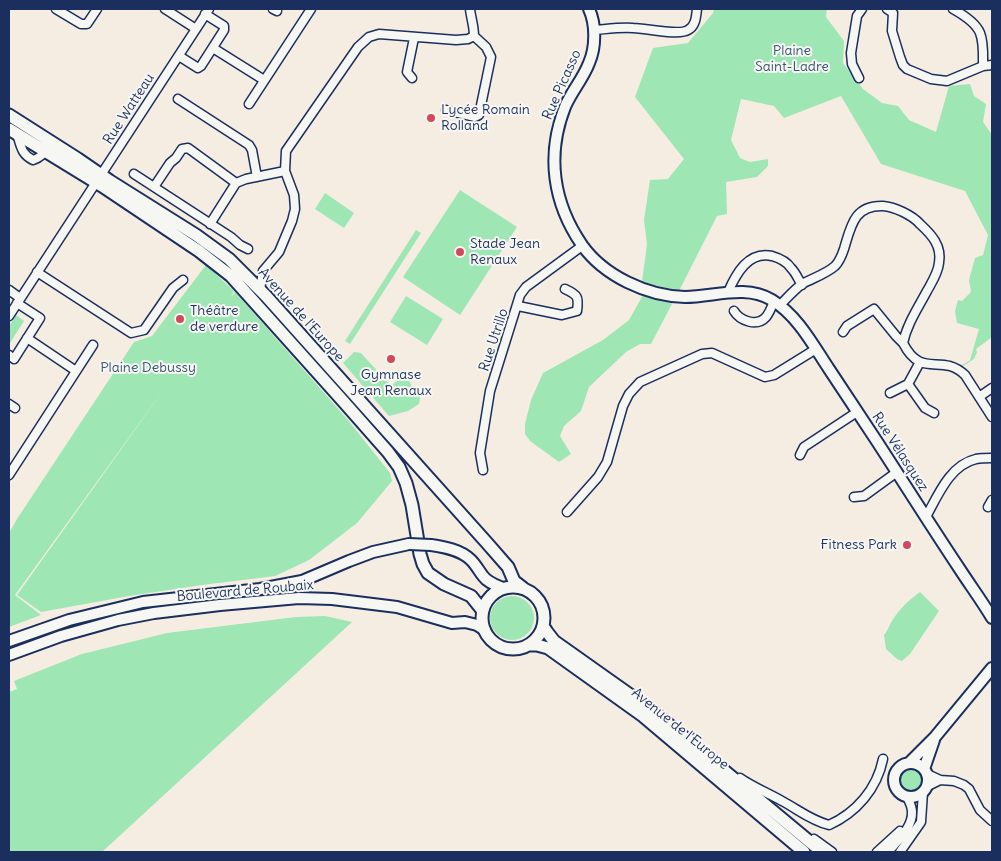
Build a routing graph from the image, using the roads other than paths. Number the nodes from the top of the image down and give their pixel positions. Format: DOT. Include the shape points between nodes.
graph roads {
  1 [pos="56,9"];
  2 [pos="97,9"];
  3 [pos="165,9"];
  4 [pos="311,9"];
  5 [pos="470,9"];
  6 [pos="589,9"];
  7 [pos="696,9"];
  8 [pos="862,9"];
  9 [pos="953,9"];
  10 [pos="892,10"];
  11 [pos="207,12"];
  12 [pos="196,29"];
  13 [pos="594,30"];
  14 [pos="474,36"];
  15 [pos="414,38"];
  16 [pos="213,48"];
  17 [pos="179,56"];
  18 [pos="992,65"];
  19 [pos="983,66"];
  20 [pos="412,78"];
  21 [pos="859,78"];
  22 [pos="264,80"];
  23 [pos="178,99"];
  24 [pos="249,104"];
  25 [pos="446,110"];
  26 [pos="9,115"];
  27 [pos="13,131"];
  28 [pos="47,146"];
  29 [pos="285,170"];
  30 [pos="134,174"];
  31 [pos="257,177"];
  32 [pos="98,179"];
  33 [pos="236,183"];
  34 [pos="154,187"];
  35 [pos="210,224"];
  36 [pos="582,246"];
  37 [pos="248,249"];
  38 [pos="263,271"];
  39 [pos="37,272"];
  40 [pos="245,274"];
  41 [pos="183,280"];
  42 [pos="802,284"];
  43 [pos="565,289"];
  44 [pos="9,290"];
  45 [pos="260,290"];
  46 [pos="728,292"];
  47 [pos="19,300"];
  48 [pos="777,303"];
  49 [pos="518,306"];
  50 [pos="734,311"];
  51 [pos="9,316"];
  52 [pos="843,332"];
  53 [pos="27,338"];
  54 [pos="903,343"];
  55 [pos="93,345"];
  56 [pos="816,349"];
  57 [pos="9,356"];
  58 [pos="920,362"];
  59 [pos="76,371"];
  60 [pos="908,384"];
  61 [pos="992,388"];
  62 [pos="890,393"];
  63 [pos="979,397"];
  64 [pos="857,412"];
  65 [pos="934,413"];
  66 [pos="992,417"];
  67 [pos="800,455"];
  68 [pos="992,458"];
  69 [pos="483,470"];
  70 [pos="897,472"];
  71 [pos="9,475"];
  72 [pos="854,497"];
  73 [pos="567,512"];
  74 [pos="926,517"];
  75 [pos="503,588"];
  76 [pos="523,588"];
  77 [pos="483,611"];
  78 [pos="992,618"];
  79 [pos="544,626"];
  80 [pos="485,630"];
  81 [pos="9,641"];
  82 [pos="529,645"];
  83 [pos="9,656"];
  84 [pos="992,668"];
  85 [pos="935,737"];
  86 [pos="709,759"];
  87 [pos="883,759"];
  88 [pos="909,763"];
  89 [pos="926,772"];
  90 [pos="940,780"];
  91 [pos="924,790"];
  92 [pos="907,797"];
  93 [pos="757,812"];
  94 [pos="783,820"];
  95 [pos="992,820"];
  96 [pos="909,824"];
  97 [pos="917,829"];
  98 [pos="796,852"];
  99 [pos="804,852"];
  100 [pos="822,852"];
  101 [pos="832,852"];
  102 [pos="877,852"];
  103 [pos="888,852"];
  104 [pos="900,852"];
  105 [pos="907,852"];
  1 -- 2 [label="street" via="81,24 87,24"];
  3 -- 12 [label="street"];
  4 -- 22 [label="street"];
  5 -- 14 [label="street"];
  6 -- 13 [label="street, Rue Picasso"];
  7 -- 13 [label="street" via="695,20 689,30"];
  8 -- 21 [label="street" via="857,16 851,53"];
  9 -- 19 [label="street" via="980,33"];
  10 -- 19 [label="street" via="892,31 907,69 947,81"];
  11 -- 12 [label="street, Rue Watteau"];
  11 -- 16 [label="street, Rue Watteau" via="224,26"];
  12 -- 17 [label="street, Rue Watteau"];
  13 -- 36 [label="street, Rue Picasso" via="594,47 589,63 569,97 555,139 554,174 560,200"];
  14 -- 15 [label="street" via="468,39"];
  14 -- 25 [label="street" via="491,57 478,115"];
  15 -- 20 [label="street" via="407,72"];
  15 -- 29 [label="street" via="378,34 362,42 288,146"];
  16 -- 17 [label="street, Rue Watteau" via="198,68"];
  16 -- 22 [label="street"];
  17 -- 32 [label="street, Rue Watteau"];
  18 -- 19 [label="street"];
  22 -- 24 [label="street"];
  23 -- 31 [label="street" via="249,145"];
  26 -- 28 [label="main road, Avenue de l'Europe"];
  27 -- 28 [label="main road, Avenue de l'Europe"];
  28 -- 32 [label="main road, Avenue de l'Europe"];
  29 -- 31 [label="street"];
  29 -- 38 [label="street" via="294,195 292,221 279,252"];
  30 -- 34 [label="street"];
  31 -- 33 [label="street"];
  32 -- 39 [label="street, Rue Watteau"];
  32 -- 40 [label="main road, Avenue de l'Europe" via="196,235"];
  32 -- 77 [label="main road, Avenue de l'Europe" via="231,276 343,401 399,467 412,505 420,554 428,573 471,596"];
  33 -- 34 [label="street" via="188,148 170,163"];
  33 -- 35 [label="street"];
  34 -- 35 [label="street"];
  35 -- 37 [label="street"];
  36 -- 46 [label="street, Rue Picasso" via="612,274 660,294 685,297"];
  36 -- 49 [label="street, Rue Utrillo" via="526,287"];
  38 -- 40 [label="street"];
  38 -- 45 [label="street"];
  39 -- 41 [label="street" via="131,333 144,330 173,288"];
  39 -- 47 [label="street, Rue Watteau"];
  40 -- 45 [label="main road, Avenue de l'Europe"];
  42 -- 46 [label="street" via="784,261 766,255 744,264"];
  42 -- 48 [label="street"];
  42 -- 54 [label="street" via="837,264 853,221 867,208 888,207 917,220 936,242 939,265"];
  43 -- 49 [label="street" via="575,293 577,311 562,315"];
  44 -- 47 [label="street"];
  45 -- 76 [label="main road, Avenue de l'Europe" via="487,543 508,567 514,581"];
  46 -- 48 [label="street, Rue Picasso" via="750,293"];
  47 -- 51 [label="street, Rue Watteau"];
  47 -- 53 [label="street" via="40,318"];
  48 -- 50 [label="street" via="765,318 755,322 742,319"];
  48 -- 56 [label="street, Rue Vélasquez" via="795,320"];
  49 -- 69 [label="street, Rue Utrillo" via="490,391 480,453"];
  52 -- 54 [label="street" via="874,309"];
  53 -- 57 [label="street" via="14,359"];
  53 -- 59 [label="street"];
  54 -- 58 [label="street"];
  55 -- 59 [label="street"];
  56 -- 64 [label="street, Rue Vélasquez"];
  56 -- 73 [label="street" via="774,376 765,377 712,353 702,354 640,382 626,400 607,462"];
  58 -- 60 [label="street"];
  58 -- 63 [label="street" via="955,367"];
  59 -- 71 [label="street"];
  60 -- 62 [label="street"];
  60 -- 65 [label="street" via="925,408"];
  61 -- 63 [label="street"];
  63 -- 66 [label="street"];
  64 -- 67 [label="street" via="804,447"];
  64 -- 70 [label="street, Rue Vélasquez"];
  68 -- 74 [label="street" via="978,458 960,466"];
  70 -- 72 [label="street" via="864,496"];
  70 -- 74 [label="street, Rue Vélasquez"];
  74 -- 78 [label="street, Rue Vélasquez"];
  75 -- 76 [label="main road"];
  75 -- 77 [label="main road" via="492,595"];
  75 -- 81 [label="street, Boulevard de Roubaix, bridge" via="483,576 463,553 443,546 409,544 373,552 302,581 143,602 69,620"];
  76 -- 79 [label="main road" via="540,600"];
  77 -- 80 [label="main road"];
  79 -- 82 [label="main road"];
  79 -- 86 [label="main road, Avenue de l'Europe" via="554,640 650,709"];
  80 -- 82 [label="main road" via="491,640 506,648"];
  80 -- 83 [label="street, Boulevard de Roubaix" via="477,625 452,623 397,607 299,598 210,606 118,620 61,636"];
  82 -- 93 [label="main road, Avenue de l'Europe" via="548,648 643,716"];
  84 -- 85 [label="street"];
  85 -- 88 [label="street"];
  85 -- 89 [label="street"];
  86 -- 87 [label="street, Avenue de l'Europe" via="816,821 829,825 852,812 869,792 878,778"];
  86 -- 94 [label="main road, Avenue de l'Europe"];
  88 -- 89 [label="street" via="917,764"];
  88 -- 92 [label="street" via="896,770 894,779 896,788"];
  89 -- 90 [label="street"];
  89 -- 91 [label="street" via="928,783"];
  90 -- 91 [label="street"];
  90 -- 95 [label="street" via="964,785 980,810"];
  91 -- 92 [label="street"];
  91 -- 97 [label="street" via="922,819"];
  92 -- 96 [label="street" via="912,813"];
  93 -- 98 [label="street"];
  93 -- 99 [label="main road, Avenue de l'Europe"];
  94 -- 100 [label="main road, Avenue de l'Europe"];
  94 -- 101 [label="street"];
  96 -- 102 [label="street"];
  96 -- 103 [label="street"];
  97 -- 104 [label="street"];
  97 -- 105 [label="street"];
}
